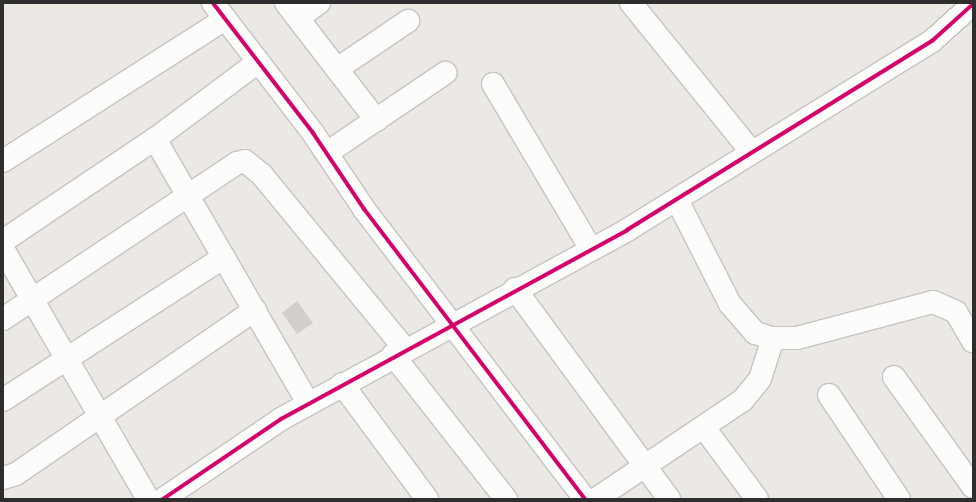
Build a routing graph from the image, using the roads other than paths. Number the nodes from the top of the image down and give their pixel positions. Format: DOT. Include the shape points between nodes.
graph roads {
  1 [pos="319,3"];
  2 [pos="630,3"];
  3 [pos="970,5"];
  4 [pos="219,11"];
  5 [pos="292,11"];
  6 [pos="408,21"];
  7 [pos="258,62"];
  8 [pos="337,69"];
  9 [pos="445,73"];
  10 [pos="493,84"];
  11 [pos="376,120"];
  12 [pos="155,139"];
  13 [pos="752,151"];
  14 [pos="327,153"];
  15 [pos="3,161"];
  16 [pos="189,198"];
  17 [pos="677,200"];
  18 [pos="3,241"];
  19 [pos="3,249"];
  20 [pos="591,249"];
  21 [pos="224,257"];
  22 [pos="516,289"];
  23 [pos="32,298"];
  24 [pos="255,310"];
  25 [pos="3,319"];
  26 [pos="452,323"];
  27 [pos="772,338"];
  28 [pos="973,341"];
  29 [pos="399,352"];
  30 [pos="66,358"];
  31 [pos="894,378"];
  32 [pos="342,384"];
  33 [pos="829,395"];
  34 [pos="3,400"];
  35 [pos="308,403"];
  36 [pos="100,417"];
  37 [pos="705,429"];
  38 [pos="646,468"];
  39 [pos="3,478"];
  40 [pos="971,480"];
  41 [pos="176,495"];
  42 [pos="148,499"];
  43 [pos="427,499"];
  44 [pos="506,499"];
  45 [pos="584,499"];
  46 [pos="596,499"];
  47 [pos="669,499"];
  48 [pos="757,499"];
  49 [pos="899,499"];
  1 -- 5 [label="street"];
  2 -- 13 [label="street"];
  3 -- 13 [label="street" via="932,41"];
  4 -- 7 [label="street"];
  4 -- 15 [label="street"];
  5 -- 8 [label="street"];
  6 -- 8 [label="street"];
  7 -- 12 [label="street"];
  7 -- 14 [label="street"];
  8 -- 11 [label="street"];
  9 -- 11 [label="street"];
  10 -- 20 [label="street"];
  11 -- 14 [label="street"];
  12 -- 16 [label="street"];
  12 -- 18 [label="street"];
  13 -- 17 [label="street"];
  14 -- 26 [label="street" via="364,209"];
  16 -- 21 [label="street"];
  16 -- 23 [label="street"];
  16 -- 29 [label="street" via="237,163 253,165"];
  17 -- 20 [label="street"];
  17 -- 27 [label="street" via="730,304 755,333"];
  19 -- 23 [label="street"];
  20 -- 22 [label="street"];
  21 -- 24 [label="street"];
  21 -- 30 [label="street"];
  22 -- 26 [label="street"];
  22 -- 38 [label="street"];
  23 -- 25 [label="street"];
  23 -- 30 [label="street"];
  24 -- 35 [label="street"];
  24 -- 36 [label="street"];
  26 -- 29 [label="street"];
  26 -- 45 [label="street"];
  27 -- 28 [label="street" via="797,338 915,304 933,302 956,312"];
  27 -- 37 [label="street" via="760,379 743,400"];
  29 -- 32 [label="street"];
  29 -- 44 [label="street"];
  30 -- 34 [label="street"];
  30 -- 36 [label="street"];
  31 -- 40 [label="street"];
  32 -- 35 [label="street"];
  32 -- 43 [label="street"];
  33 -- 49 [label="street"];
  35 -- 41 [label="street" via="219,458"];
  36 -- 39 [label="street" via="16,474"];
  36 -- 42 [label="street"];
  37 -- 38 [label="street"];
  37 -- 48 [label="street"];
  38 -- 46 [label="street"];
  38 -- 47 [label="street"];
}
